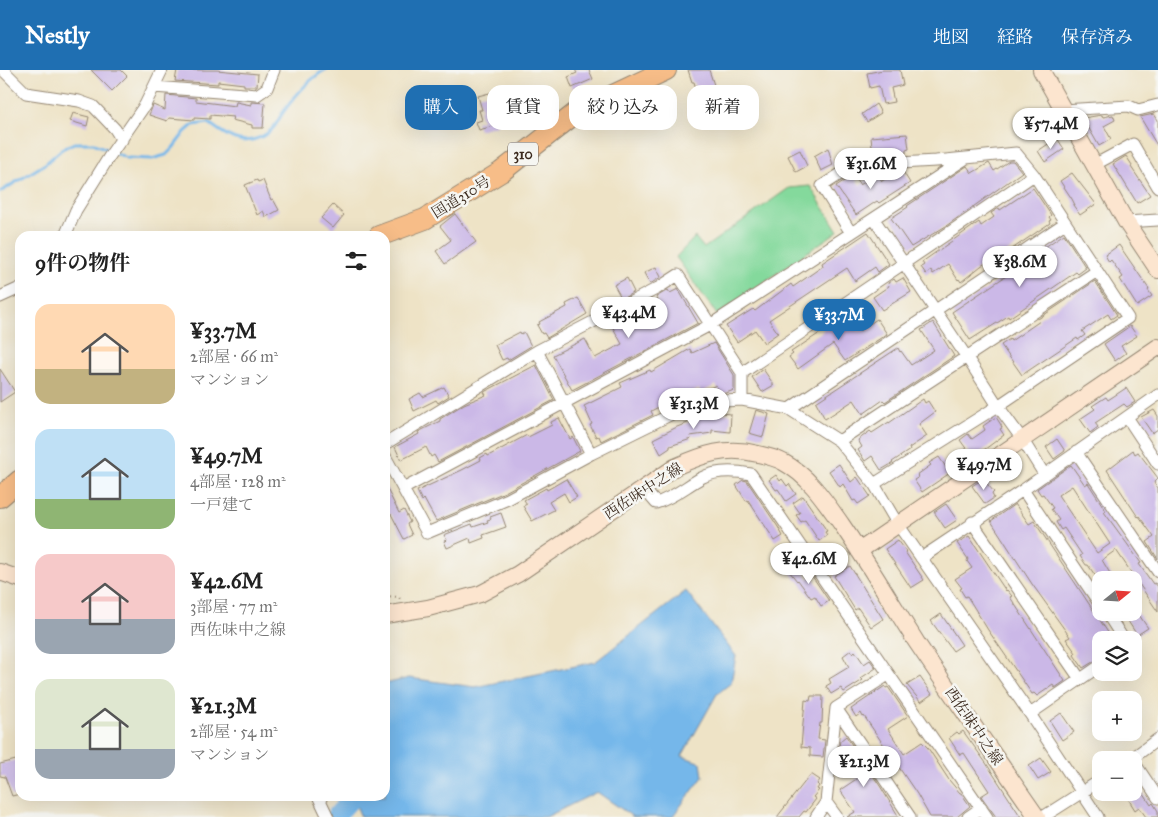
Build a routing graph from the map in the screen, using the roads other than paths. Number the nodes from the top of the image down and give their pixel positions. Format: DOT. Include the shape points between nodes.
graph roads {
  1 [pos="3,70"];
  2 [pos="162,70"];
  3 [pos="274,70"];
  4 [pos="666,70"];
  5 [pos="1042,70"];
  6 [pos="154,87"];
  7 [pos="1158,105"];
  8 [pos="1063,110"];
  9 [pos="122,140"];
  10 [pos="969,157"];
  11 [pos="1094,165"];
  12 [pos="1034,175"];
  13 [pos="1158,187"];
  14 [pos="874,219"];
  15 [pos="1158,220"];
  16 [pos="1126,222"];
  17 [pos="1065,223"];
  18 [pos="67,231"];
  19 [pos="390,232"];
  20 [pos="851,233"];
  21 [pos="902,263"];
  22 [pos="1158,270"];
  23 [pos="1097,271"];
  24 [pos="15,290"];
  25 [pos="0,297"];
  26 [pos="934,310"];
  27 [pos="710,324"];
  28 [pos="1158,347"];
  29 [pos="537,351"];
  30 [pos="966,356"];
  31 [pos="742,373"];
  32 [pos="1158,395"];
  33 [pos="742,400"];
  34 [pos="565,402"];
  35 [pos="998,406"];
  36 [pos="789,409"];
  37 [pos="1127,417"];
  38 [pos="1022,439"];
  39 [pos="839,440"];
  40 [pos="390,441"];
  41 [pos="1076,452"];
  42 [pos="591,454"];
  43 [pos="1158,464"];
  44 [pos="390,465"];
  45 [pos="1044,474"];
  46 [pos="15,484"];
  47 [pos="874,484"];
  48 [pos="644,488"];
  49 [pos="403,489"];
  50 [pos="1023,490"];
  51 [pos="0,497"];
  52 [pos="972,522"];
  53 [pos="897,523"];
  54 [pos="860,550"];
  55 [pos="920,558"];
  56 [pos="0,572"];
  57 [pos="1158,572"];
  58 [pos="15,577"];
  59 [pos="1092,593"];
  60 [pos="390,614"];
  61 [pos="1092,671"];
  62 [pos="888,675"];
  63 [pos="1080,679"];
  64 [pos="836,708"];
  65 [pos="1030,714"];
  66 [pos="1158,740"];
  67 [pos="1142,752"];
  68 [pos="1142,775"];
  69 [pos="1092,786"];
  70 [pos="1081,793"];
  71 [pos="1158,798"];
  72 [pos="320,801"];
  73 [pos="826,802"];
  74 [pos="984,812"];
  75 [pos="328,817"];
  76 [pos="816,817"];
  77 [pos="837,817"];
  78 [pos="910,817"];
  79 [pos="968,817"];
  80 [pos="1037,817"];
  81 [pos="1043,817"];
  82 [pos="1098,817"];
  1 -- 9 [label="street" via="26,92 93,106"];
  2 -- 6 [label="street"];
  3 -- 6 [label="street" via="267,88 257,94"];
  4 -- 19 [label="highway, 国道310号 / 310" via="577,112 501,172 425,219"];
  5 -- 8 [label="main road"];
  6 -- 9 [label="street"];
  7 -- 8 [label="street" via="1138,110 1128,106"];
  8 -- 11 [label="main road"];
  9 -- 18 [label="street" via="76,210"];
  10 -- 12 [label="street" via="1016,153"];
  10 -- 14 [label="street"];
  10 -- 20 [label="street" via="863,165 848,169 822,186"];
  11 -- 13 [label="street" via="1133,144"];
  11 -- 16 [label="main road"];
  12 -- 17 [label="street"];
  12 -- 21 [label="street"];
  14 -- 20 [label="street"];
  14 -- 21 [label="street"];
  15 -- 16 [label="street"];
  16 -- 22 [label="main road"];
  17 -- 23 [label="street"];
  17 -- 26 [label="street"];
  20 -- 27 [label="street"];
  21 -- 26 [label="street"];
  21 -- 31 [label="street"];
  23 -- 30 [label="street"];
  23 -- 35 [label="street" via="1128,318"];
  24 -- 25 [label="street"];
  26 -- 30 [label="street"];
  26 -- 36 [label="street"];
  27 -- 29 [label="street" via="678,275"];
  27 -- 31 [label="street"];
  27 -- 34 [label="street"];
  28 -- 38 [label="main road"];
  29 -- 34 [label="street"];
  29 -- 40 [label="street"];
  30 -- 35 [label="street"];
  30 -- 39 [label="street"];
  31 -- 33 [label="street"];
  32 -- 37 [label="street"];
  33 -- 36 [label="street"];
  33 -- 42 [label="street" via="704,402 686,407"];
  34 -- 42 [label="street"];
  34 -- 49 [label="street"];
  35 -- 38 [label="street"];
  35 -- 47 [label="street"];
  36 -- 39 [label="street"];
  37 -- 41 [label="street"];
  37 -- 43 [label="street"];
  38 -- 45 [label="street"];
  38 -- 53 [label="main road"];
  39 -- 47 [label="street"];
  41 -- 45 [label="street"];
  41 -- 57 [label="street"];
  42 -- 49 [label="street" via="508,499 427,533"];
  44 -- 49 [label="street"];
  45 -- 50 [label="street"];
  46 -- 51 [label="highway"];
  47 -- 53 [label="street"];
  48 -- 54 [label="main road, 西佐味中之線" via="675,467 704,455 742,450 769,456 798,471 809,482"];
  48 -- 60 [label="main road, 西佐味中之線" via="532,565 480,594"];
  48 -- 62 [label="street" via="656,503 703,477 732,470 752,474"];
  50 -- 52 [label="street"];
  50 -- 59 [label="street"];
  52 -- 55 [label="street"];
  52 -- 63 [label="street"];
  53 -- 54 [label="main road"];
  53 -- 55 [label="street"];
  54 -- 80 [label="main road, 西佐味中之線" via="916,641"];
  55 -- 65 [label="street"];
  56 -- 58 [label="main road"];
  61 -- 63 [label="street"];
  62 -- 64 [label="street"];
  62 -- 74 [label="street"];
  63 -- 65 [label="street"];
  64 -- 73 [label="street"];
  64 -- 78 [label="street"];
  65 -- 70 [label="street"];
  66 -- 67 [label="street"];
  68 -- 71 [label="street"];
  69 -- 70 [label="street"];
  70 -- 81 [label="street"];
  70 -- 82 [label="street"];
  72 -- 75 [label="street"];
  73 -- 76 [label="street"];
  73 -- 77 [label="street"];
  74 -- 79 [label="street"];
}
